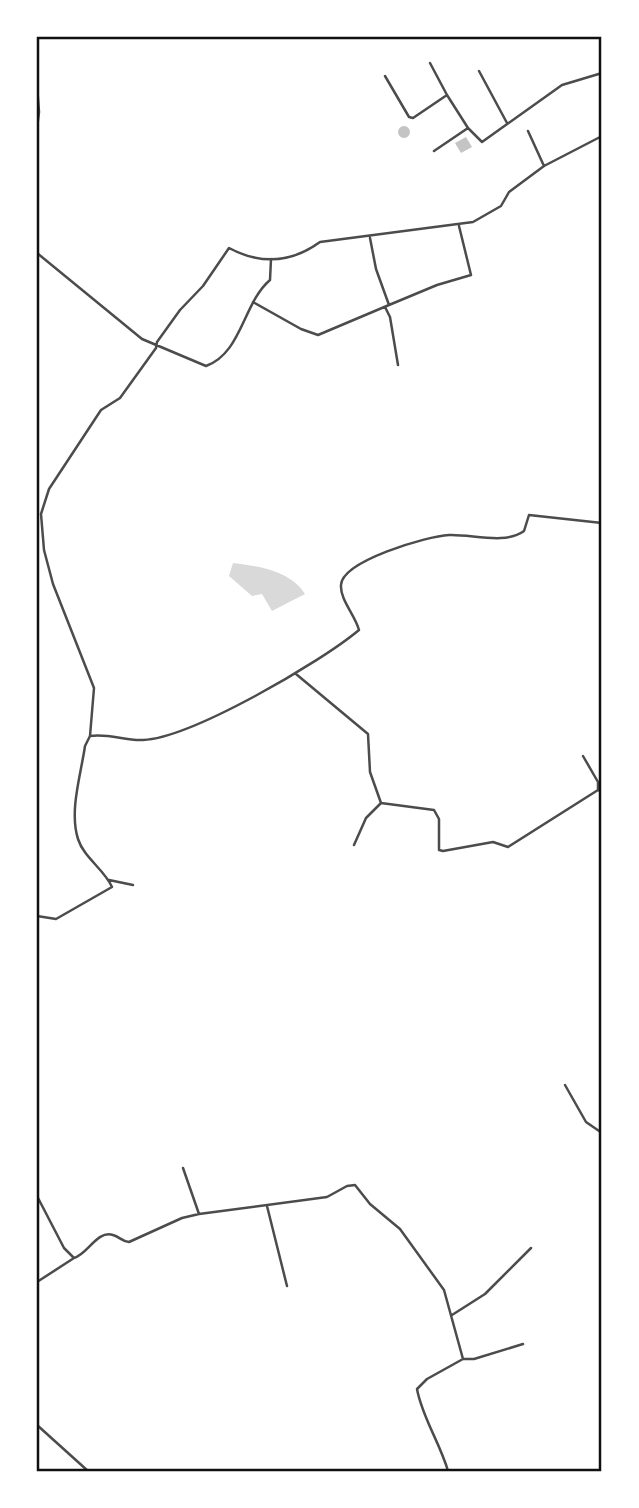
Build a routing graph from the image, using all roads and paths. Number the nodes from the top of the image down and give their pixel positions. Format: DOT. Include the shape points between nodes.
graph roads {
  1 [pos="430,62"];
  2 [pos="479,71"];
  3 [pos="602,73"];
  4 [pos="385,76"];
  5 [pos="37,85"];
  6 [pos="447,95"];
  7 [pos="507,123"];
  8 [pos="37,128"];
  9 [pos="468,128"];
  10 [pos="528,131"];
  11 [pos="602,136"];
  12 [pos="433,151"];
  13 [pos="544,166"];
  14 [pos="459,226"];
  15 [pos="369,237"];
  16 [pos="37,253"];
  17 [pos="271,259"];
  18 [pos="253,302"];
  19 [pos="389,305"];
  20 [pos="385,307"];
  21 [pos="156,348"];
  22 [pos="398,365"];
  23 [pos="602,523"];
  24 [pos="38,527"];
  25 [pos="296,674"];
  26 [pos="90,736"];
  27 [pos="583,756"];
  28 [pos="600,791"];
  29 [pos="381,803"];
  30 [pos="354,845"];
  31 [pos="109,880"];
  32 [pos="134,885"];
  33 [pos="37,916"];
  34 [pos="565,1085"];
  35 [pos="602,1133"];
  36 [pos="183,1168"];
  37 [pos="37,1196"];
  38 [pos="267,1206"];
  39 [pos="199,1214"];
  40 [pos="531,1248"];
  41 [pos="74,1258"];
  42 [pos="37,1282"];
  43 [pos="287,1286"];
  44 [pos="452,1315"];
  45 [pos="523,1344"];
  46 [pos="463,1359"];
  47 [pos="37,1425"];
  48 [pos="88,1471"];
  49 [pos="447,1471"];
  1 -- 6 [label="street"];
  2 -- 7 [label="street"];
  3 -- 7 [label="street" via="562,85"];
  4 -- 6 [label="street" via="409,117"];
  5 -- 8 [label="street"];
  6 -- 9 [label="street"];
  7 -- 9 [label="street" via="482,142"];
  9 -- 12 [label="street"];
  10 -- 13 [label="street"];
  11 -- 13 [label="street"];
  13 -- 14 [label="street" via="509,192 501,206"];
  14 -- 15 [label="street" via="442,224"];
  14 -- 19 [label="street" via="471,275"];
  15 -- 17 [label="street" via="320,242 299,256"];
  15 -- 19 [label="street"];
  16 -- 21 [label="street"];
  17 -- 18 [label="street" via="270,280"];
  17 -- 21 [label="street" via="258,260 229,248"];
  18 -- 20 [label="street" via="318,335"];
  18 -- 21 [label="street" via="235,340 212,364 206,366 163,345"];
  19 -- 20 [label="street"];
  20 -- 22 [label="street"];
  21 -- 24 [label="street" via="120,398 101,410 49,489"];
  23 -- 25 [label="street" via="529,515 524,531 512,537 448,535 353,567 344,573 341,585 359,630"];
  24 -- 26 [label="street" via="53,584 94,688"];
  25 -- 26 [label="street" via="188,727 144,740"];
  25 -- 29 [label="street" via="368,734 370,772"];
  26 -- 31 [label="street" via="75,816 78,839"];
  27 -- 28 [label="street"];
  28 -- 29 [label="street" via="508,846 493,842 443,851 439,850 439,819 434,810"];
  29 -- 30 [label="street" via="366,818"];
  31 -- 32 [label="street"];
  31 -- 33 [label="street" via="113,887 56,919"];
  34 -- 35 [label="street" via="586,1122"];
  36 -- 39 [label="street"];
  37 -- 41 [label="street"];
  38 -- 39 [label="street"];
  38 -- 43 [label="street"];
  38 -- 44 [label="street" via="327,1198 355,1185 424,1260 444,1290"];
  39 -- 41 [label="street" via="129,1242 105,1235"];
  40 -- 44 [label="street" via="485,1294"];
  41 -- 42 [label="street"];
  44 -- 46 [label="street"];
  45 -- 46 [label="street"];
  46 -- 49 [label="street" via="417,1389"];
  47 -- 48 [label="street"];
}
